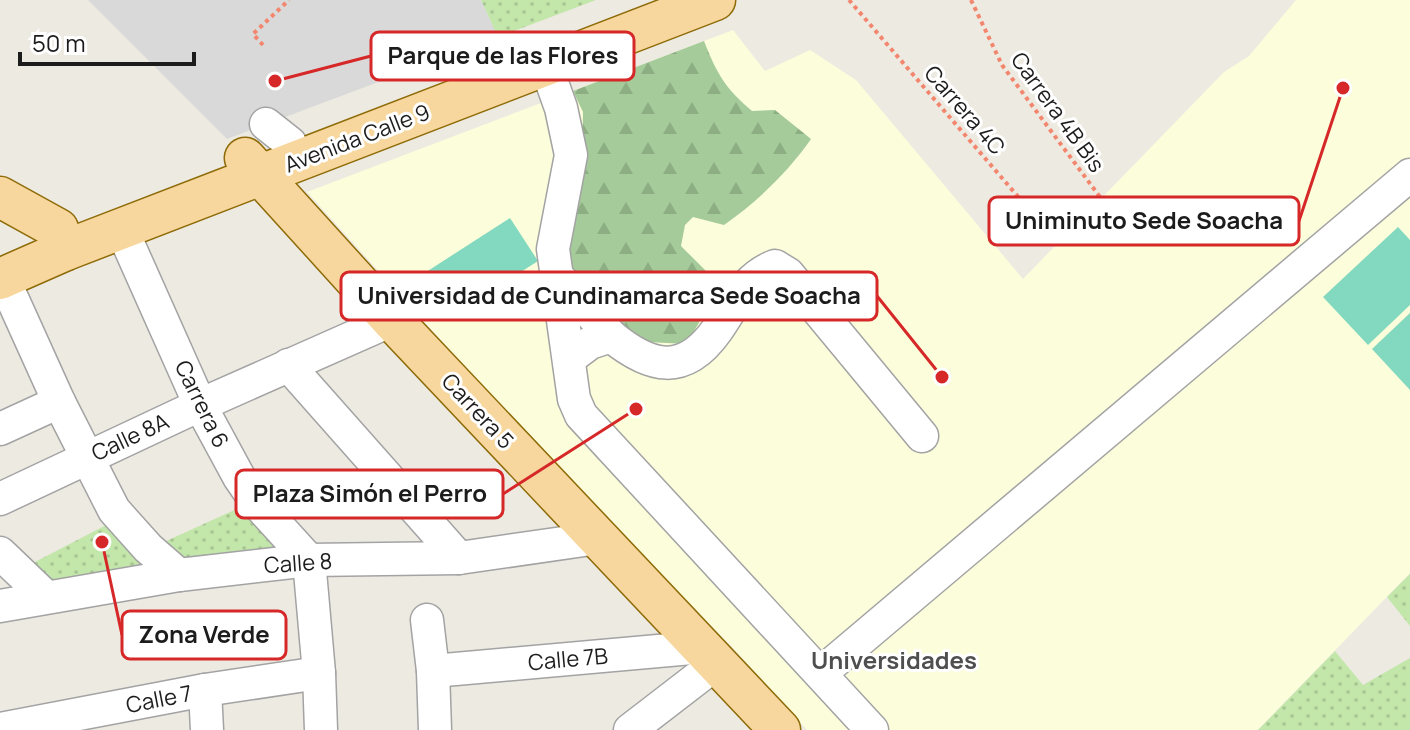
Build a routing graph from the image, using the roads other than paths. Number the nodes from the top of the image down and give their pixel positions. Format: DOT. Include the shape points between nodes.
graph roads {
  1 [pos="651,0"];
  2 [pos="715,0"];
  3 [pos="546,66"];
  4 [pos="253,167"];
  5 [pos="1410,175"];
  6 [pos="0,197"];
  7 [pos="122,230"];
  8 [pos="62,240"];
  9 [pos="1,270"];
  10 [pos="558,277"];
  11 [pos="392,320"];
  12 [pos="611,336"];
  13 [pos="570,358"];
  14 [pos="288,365"];
  15 [pos="59,402"];
  16 [pos="200,405"];
  17 [pos="0,429"];
  18 [pos="922,436"];
  19 [pos="86,458"];
  20 [pos="0,499"];
  21 [pos="598,538"];
  22 [pos="0,553"];
  23 [pos="459,558"];
  24 [pos="309,560"];
  25 [pos="179,575"];
  26 [pos="45,596"];
  27 [pos="0,606"];
  28 [pos="427,620"];
  29 [pos="710,655"];
  30 [pos="433,671"];
  31 [pos="319,673"];
  32 [pos="821,673"];
  33 [pos="205,690"];
  34 [pos="0,729"];
  35 [pos="207,730"];
  36 [pos="321,730"];
  37 [pos="435,730"];
  38 [pos="630,730"];
  39 [pos="780,730"];
  40 [pos="872,730"];
  1 -- 4 [label="main road, Avenida Calle 9" via="278,134"];
  2 -- 3 [label="main road, Avenida Calle 9"];
  3 -- 4 [label="main road, Avenida Calle 9" via="301,159"];
  3 -- 10 [label="street" via="571,155 553,249"];
  4 -- 7 [label="main road, Avenida Calle 9"];
  4 -- 8 [label="main road, Avenida Calle 9" via="110,212"];
  4 -- 11 [label="main road, Carrera 5"];
  5 -- 32 [label="street"];
  6 -- 8 [label="main road"];
  7 -- 8 [label="main road, Avenida Calle 9"];
  7 -- 16 [label="street, Carrera 6"];
  8 -- 9 [label="main road, Avenida Calle 9"];
  9 -- 15 [label="street"];
  10 -- 12 [label="street"];
  10 -- 13 [label="street"];
  11 -- 14 [label="street, Calle 8A"];
  11 -- 21 [label="main road, Carrera 5"];
  12 -- 13 [label="street"];
  12 -- 18 [label="street" via="648,361 673,362 692,355 716,331 738,294 775,266"];
  13 -- 32 [label="street" via="581,415"];
  14 -- 16 [label="street, Calle 8A"];
  14 -- 23 [label="street"];
  15 -- 17 [label="street"];
  15 -- 19 [label="street"];
  16 -- 19 [label="street, Calle 8A"];
  16 -- 24 [label="street, Carrera 6" via="257,503"];
  19 -- 20 [label="street, Calle 8A"];
  19 -- 25 [label="street" via="114,510"];
  21 -- 23 [label="street, Calle 8"];
  21 -- 29 [label="main road, Carrera 5"];
  22 -- 26 [label="street"];
  23 -- 24 [label="street, Calle 8"];
  24 -- 25 [label="street, Calle 8"];
  24 -- 31 [label="street"];
  25 -- 26 [label="street, Calle 8"];
  26 -- 27 [label="street, Calle 8"];
  28 -- 30 [label="street"];
  29 -- 30 [label="street, Calle 7B"];
  29 -- 38 [label="street"];
  29 -- 39 [label="main road, Carrera 5"];
  30 -- 37 [label="street"];
  31 -- 33 [label="street, Calle 7"];
  31 -- 36 [label="street"];
  32 -- 40 [label="street"];
  33 -- 34 [label="street, Calle 7"];
  33 -- 35 [label="street"];
}
